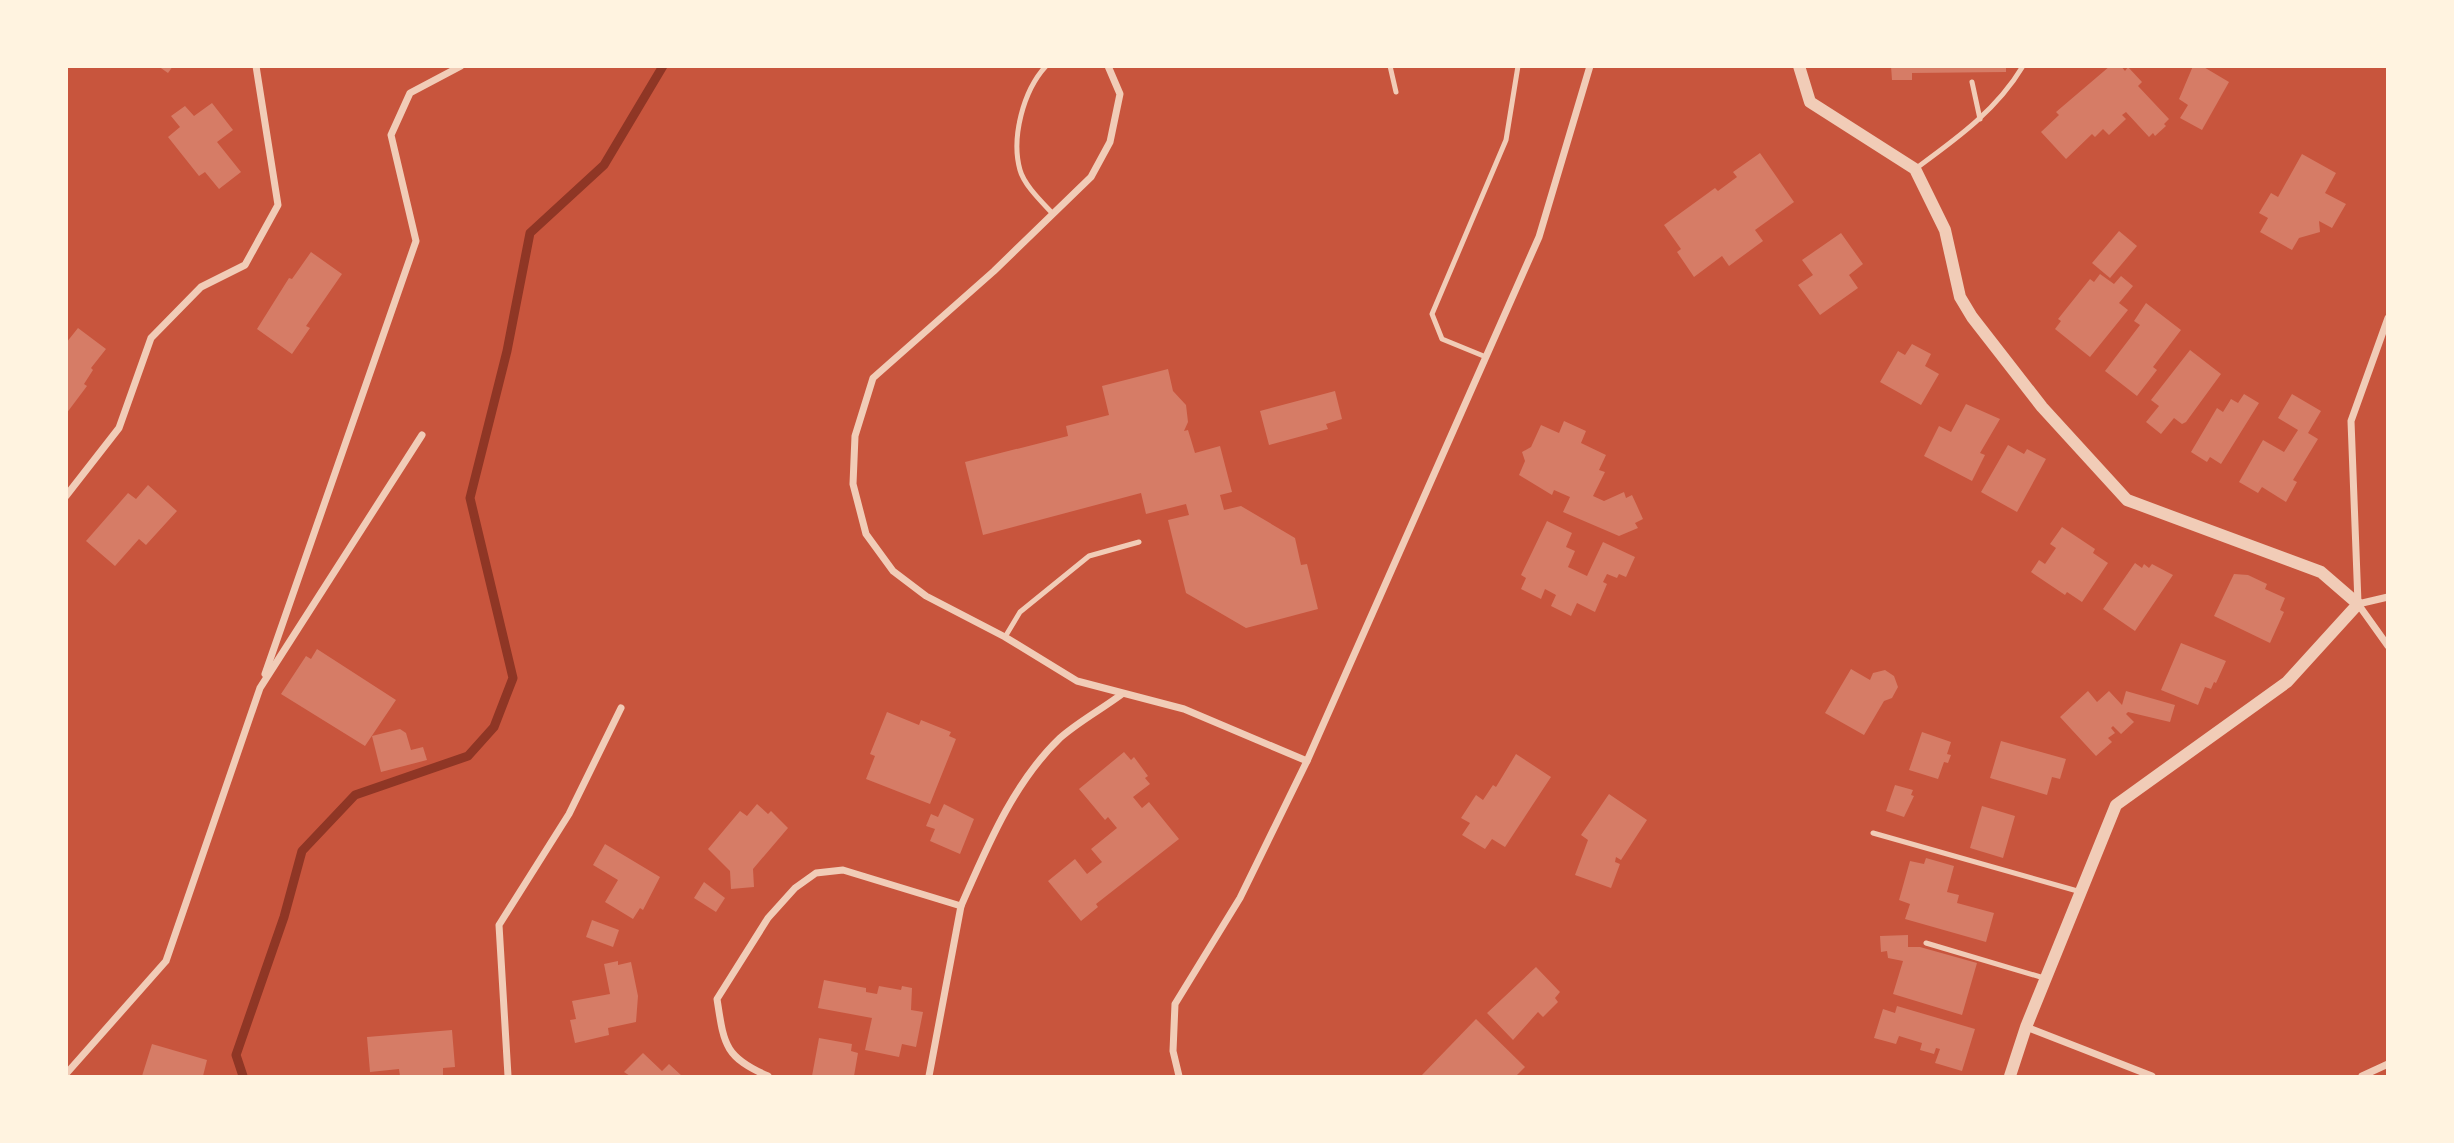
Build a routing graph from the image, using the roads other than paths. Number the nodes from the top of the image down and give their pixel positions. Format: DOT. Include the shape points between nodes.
graph roads {
  1 [pos="256,66"];
  2 [pos="461,66"];
  3 [pos="1046,66"];
  4 [pos="1108,66"];
  5 [pos="1390,66"];
  6 [pos="1518,66"];
  7 [pos="1590,66"];
  8 [pos="1799,66"];
  9 [pos="2023,66"];
  10 [pos="1972,82"];
  11 [pos="1396,92"];
  12 [pos="1980,119"];
  13 [pos="1915,169"];
  14 [pos="1053,214"];
  15 [pos="2388,318"];
  16 [pos="1486,357"];
  17 [pos="422,435"];
  18 [pos="66,496"];
  19 [pos="1139,542"];
  20 [pos="2388,597"];
  21 [pos="2358,604"];
  22 [pos="1005,637"];
  23 [pos="2388,646"];
  24 [pos="260,688"];
  25 [pos="1122,694"];
  26 [pos="621,708"];
  27 [pos="1307,761"];
  28 [pos="1872,833"];
  29 [pos="2081,891"];
  30 [pos="961,906"];
  31 [pos="1926,943"];
  32 [pos="2046,978"];
  33 [pos="2026,1027"];
  34 [pos="2388,1065"];
  35 [pos="66,1074"];
  36 [pos="508,1076"];
  37 [pos="768,1076"];
  38 [pos="929,1076"];
  39 [pos="1179,1076"];
  40 [pos="2010,1076"];
  41 [pos="2152,1076"];
  42 [pos="2362,1076"];
  1 -- 18 [label="street" via="278,205 245,265 201,287 151,338 119,428"];
  2 -- 24 [label="street" via="410,93 391,135 416,241"];
  3 -- 14 [label="lane" via="1027,97 1017,138 1020,172"];
  4 -- 14 [label="street" via="1120,94 1110,142 1091,177"];
  5 -- 11 [label="lane"];
  6 -- 16 [label="lane" via="1507,140 1432,314 1442,339"];
  7 -- 16 [label="street" via="1539,237"];
  8 -- 13 [label="street" via="1810,102"];
  9 -- 12 [label="lane" via="2009,89"];
  10 -- 12 [label="lane"];
  12 -- 13 [label="lane"];
  13 -- 21 [label="street" via="1945,230 1960,298 1972,317 2042,407 2127,500 2321,572"];
  14 -- 22 [label="street" via="873,378 855,436 853,484 866,534 893,571 926,596"];
  15 -- 21 [label="street" via="2351,421"];
  16 -- 27 [label="street"];
  17 -- 24 [label="street"];
  19 -- 22 [label="lane" via="1089,556 1020,612"];
  20 -- 21 [label="street"];
  21 -- 23 [label="street"];
  21 -- 29 [label="street" via="2287,682 2116,805"];
  22 -- 25 [label="street" via="1077,681"];
  24 -- 35 [label="street" via="166,961"];
  25 -- 27 [label="street" via="1184,709"];
  25 -- 30 [label="street" via="1061,738 1031,772 995,829"];
  26 -- 36 [label="street" via="569,814 499,925"];
  27 -- 39 [label="street" via="1240,898 1175,1004 1172,1051"];
  28 -- 29 [label="lane"];
  29 -- 32 [label="street"];
  30 -- 37 [label="street" via="843,870 816,873 795,888 768,918 717,999 723,1041 743,1065"];
  30 -- 38 [label="street"];
  31 -- 32 [label="lane"];
  32 -- 33 [label="street"];
  33 -- 40 [label="street"];
  33 -- 41 [label="street"];
  34 -- 42 [label="street"];
}
